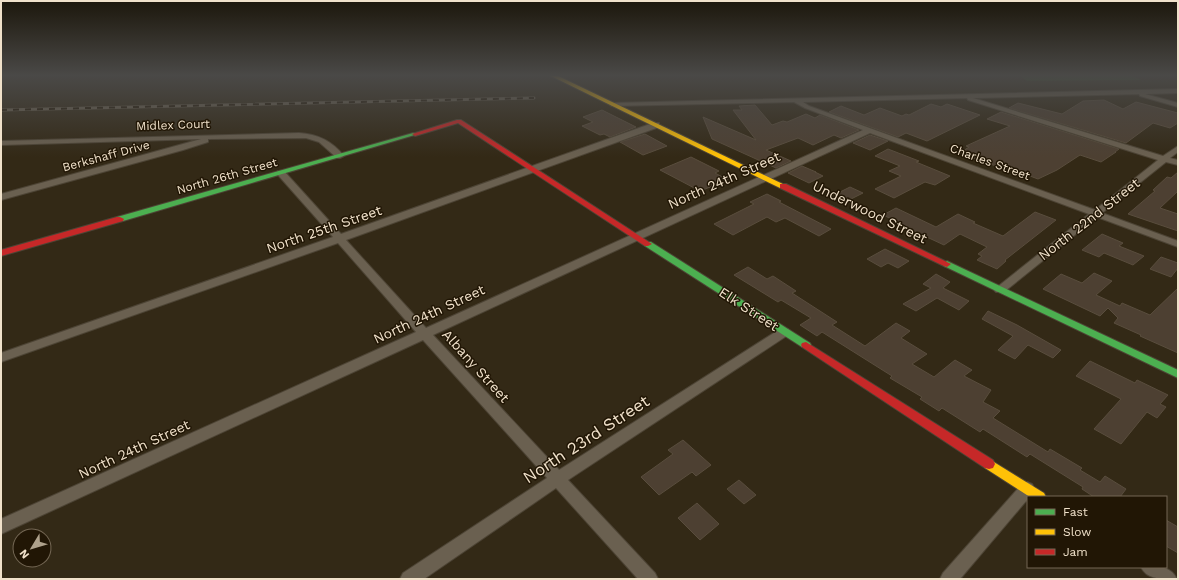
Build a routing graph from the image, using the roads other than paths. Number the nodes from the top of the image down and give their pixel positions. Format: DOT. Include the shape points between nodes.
graph roads {
  1 [pos="608,102"];
  2 [pos="701,102"];
  3 [pos="799,102"];
  4 [pos="981,102"];
  5 [pos="1166,102"];
  6 [pos="612,104"];
  7 [pos="1178,105"];
  8 [pos="459,122"];
  9 [pos="656,125"];
  10 [pos="870,130"];
  11 [pos="217,136"];
  12 [pos="1,143"];
  13 [pos="1178,148"];
  14 [pos="340,156"];
  15 [pos="1164,159"];
  16 [pos="1178,163"];
  17 [pos="534,170"];
  18 [pos="281,173"];
  19 [pos="766,178"];
  20 [pos="1,197"];
  21 [pos="1097,214"];
  22 [pos="636,236"];
  23 [pos="341,238"];
  24 [pos="1178,244"];
  25 [pos="1,253"];
  26 [pos="1000,290"];
  27 [pos="784,332"];
  28 [pos="424,333"];
  29 [pos="1,358"];
  30 [pos="1178,374"];
  31 [pos="557,480"];
  32 [pos="1033,493"];
  33 [pos="1027,499"];
  34 [pos="1,526"];
  35 [pos="1151,568"];
  36 [pos="409,579"];
  37 [pos="649,579"];
  38 [pos="949,579"];
  39 [pos="1168,579"];
  1 -- 6 [label="street, Underwood Street"];
  2 -- 6 [label="street"];
  3 -- 10 [label="street, Charles Street"];
  4 -- 15 [label="street"];
  5 -- 7 [label="street"];
  6 -- 9 [label="street, Underwood Street"];
  8 -- 14 [label="street, North 26th Street"];
  8 -- 17 [label="street, Elk Street"];
  9 -- 17 [label="street, North 25th Street"];
  9 -- 19 [label="street, Underwood Street"];
  10 -- 19 [label="street, North 24th Street"];
  10 -- 21 [label="street, Charles Street"];
  11 -- 12 [label="street, Midlex Court"];
  11 -- 14 [label="street, Midlex Court" via="309,135 322,139"];
  11 -- 20 [label="street, Berkshaff Drive"];
  13 -- 15 [label="street, North 22nd Street"];
  14 -- 18 [label="street, North 26th Street"];
  15 -- 16 [label="street"];
  15 -- 21 [label="street, North 22nd Street"];
  17 -- 22 [label="street, Elk Street"];
  17 -- 23 [label="street, North 25th Street"];
  18 -- 23 [label="street, Albany Street"];
  18 -- 25 [label="street, North 26th Street"];
  19 -- 22 [label="street, North 24th Street"];
  19 -- 26 [label="street, Underwood Street"];
  21 -- 24 [label="street, Charles Street"];
  21 -- 26 [label="street, North 22nd Street"];
  22 -- 27 [label="street, Elk Street"];
  22 -- 28 [label="street, North 24th Street"];
  23 -- 28 [label="street, Albany Street"];
  23 -- 29 [label="street, North 25th Street"];
  26 -- 30 [label="street, Underwood Street"];
  27 -- 31 [label="street, North 23rd Street"];
  27 -- 32 [label="street, Elk Street"];
  28 -- 31 [label="street, Albany Street"];
  28 -- 34 [label="street, North 24th Street"];
  31 -- 36 [label="street, North 23rd Street"];
  31 -- 37 [label="street, Albany Street"];
  33 -- 38 [label="street"];
  35 -- 39 [label="street"];
}
